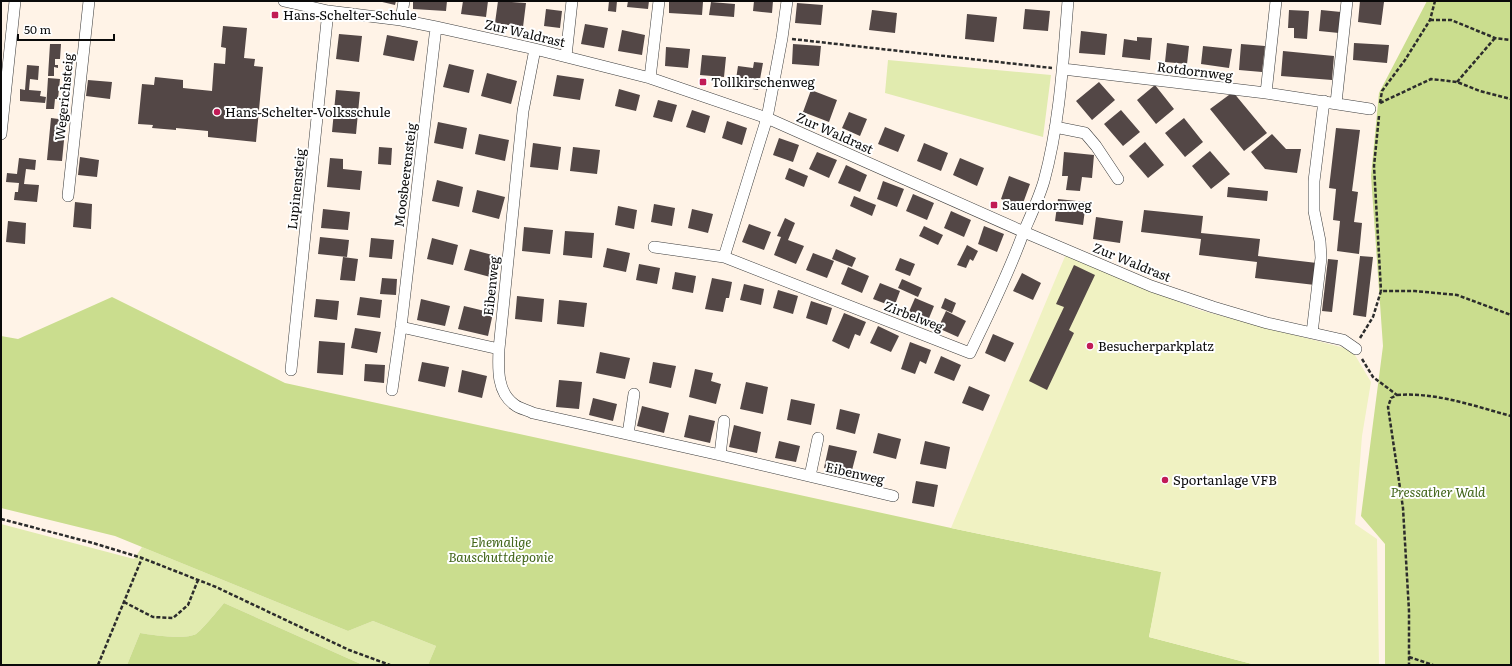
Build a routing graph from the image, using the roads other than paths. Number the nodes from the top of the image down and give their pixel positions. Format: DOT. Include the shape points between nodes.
graph roads {
  1 [pos="15,1"];
  2 [pos="89,1"];
  3 [pos="284,1"];
  4 [pos="404,1"];
  5 [pos="572,1"];
  6 [pos="659,1"];
  7 [pos="786,1"];
  8 [pos="1068,1"];
  9 [pos="1276,1"];
  10 [pos="1347,1"];
  11 [pos="328,11"];
  12 [pos="401,20"];
  13 [pos="436,27"];
  14 [pos="535,49"];
  15 [pos="566,56"];
  16 [pos="1063,69"];
  17 [pos="650,78"];
  18 [pos="1266,93"];
  19 [pos="1324,101"];
  20 [pos="1336,103"];
  21 [pos="1370,109"];
  22 [pos="767,118"];
  23 [pos="1055,127"];
  24 [pos="1,134"];
  25 [pos="1118,179"];
  26 [pos="68,196"];
  27 [pos="1024,232"];
  28 [pos="654,247"];
  29 [pos="724,257"];
  30 [pos="401,327"];
  31 [pos="1312,333"];
  32 [pos="499,349"];
  33 [pos="1356,349"];
  34 [pos="291,370"];
  35 [pos="392,390"];
  36 [pos="634,394"];
  37 [pos="724,421"];
  38 [pos="628,434"];
  39 [pos="818,438"];
  40 [pos="720,455"];
  41 [pos="810,476"];
  42 [pos="893,496"];
  1 -- 24 [label="street"];
  2 -- 26 [label="street, Wegerichsteig"];
  3 -- 11 [label="street, Zur Waldrast"];
  4 -- 12 [label="street"];
  5 -- 15 [label="street"];
  6 -- 17 [label="street"];
  7 -- 22 [label="street"];
  8 -- 16 [label="street"];
  9 -- 18 [label="street"];
  10 -- 20 [label="street"];
  11 -- 12 [label="street, Zur Waldrast"];
  11 -- 34 [label="street, Lupinensteig"];
  12 -- 13 [label="street, Zur Waldrast"];
  13 -- 14 [label="street, Zur Waldrast"];
  13 -- 30 [label="street, Moosbeerensteig"];
  14 -- 15 [label="street, Zur Waldrast"];
  14 -- 32 [label="street, Eibenweg" via="523,111"];
  15 -- 17 [label="street, Zur Waldrast"];
  16 -- 18 [label="street, Rotdornweg"];
  16 -- 23 [label="street"];
  17 -- 22 [label="street, Zur Waldrast"];
  18 -- 19 [label="street, Rotdornweg"];
  19 -- 20 [label="street, Rotdornweg"];
  19 -- 31 [label="street" via="1314,181 1314,211 1321,258"];
  20 -- 21 [label="street, Rotdornweg"];
  22 -- 27 [label="street, Zur Waldrast"];
  22 -- 29 [label="street"];
  23 -- 25 [label="street" via="1085,133"];
  23 -- 27 [label="street" via="1043,182"];
  27 -- 29 [label="street, Zirbelweg" via="970,353"];
  27 -- 31 [label="street, Zur Waldrast" via="1151,286 1219,309"];
  28 -- 29 [label="street, Zirbelweg"];
  30 -- 32 [label="street"];
  30 -- 35 [label="street, Moosbeerensteig"];
  31 -- 33 [label="street, Zur Waldrast" via="1343,340"];
  32 -- 38 [label="street, Eibenweg" via="498,368 501,384 504,394 516,406"];
  36 -- 38 [label="street"];
  37 -- 40 [label="street"];
  38 -- 40 [label="street, Eibenweg"];
  39 -- 41 [label="street, Eibenweg"];
  40 -- 41 [label="street, Eibenweg"];
  41 -- 42 [label="street, Eibenweg"];
}
